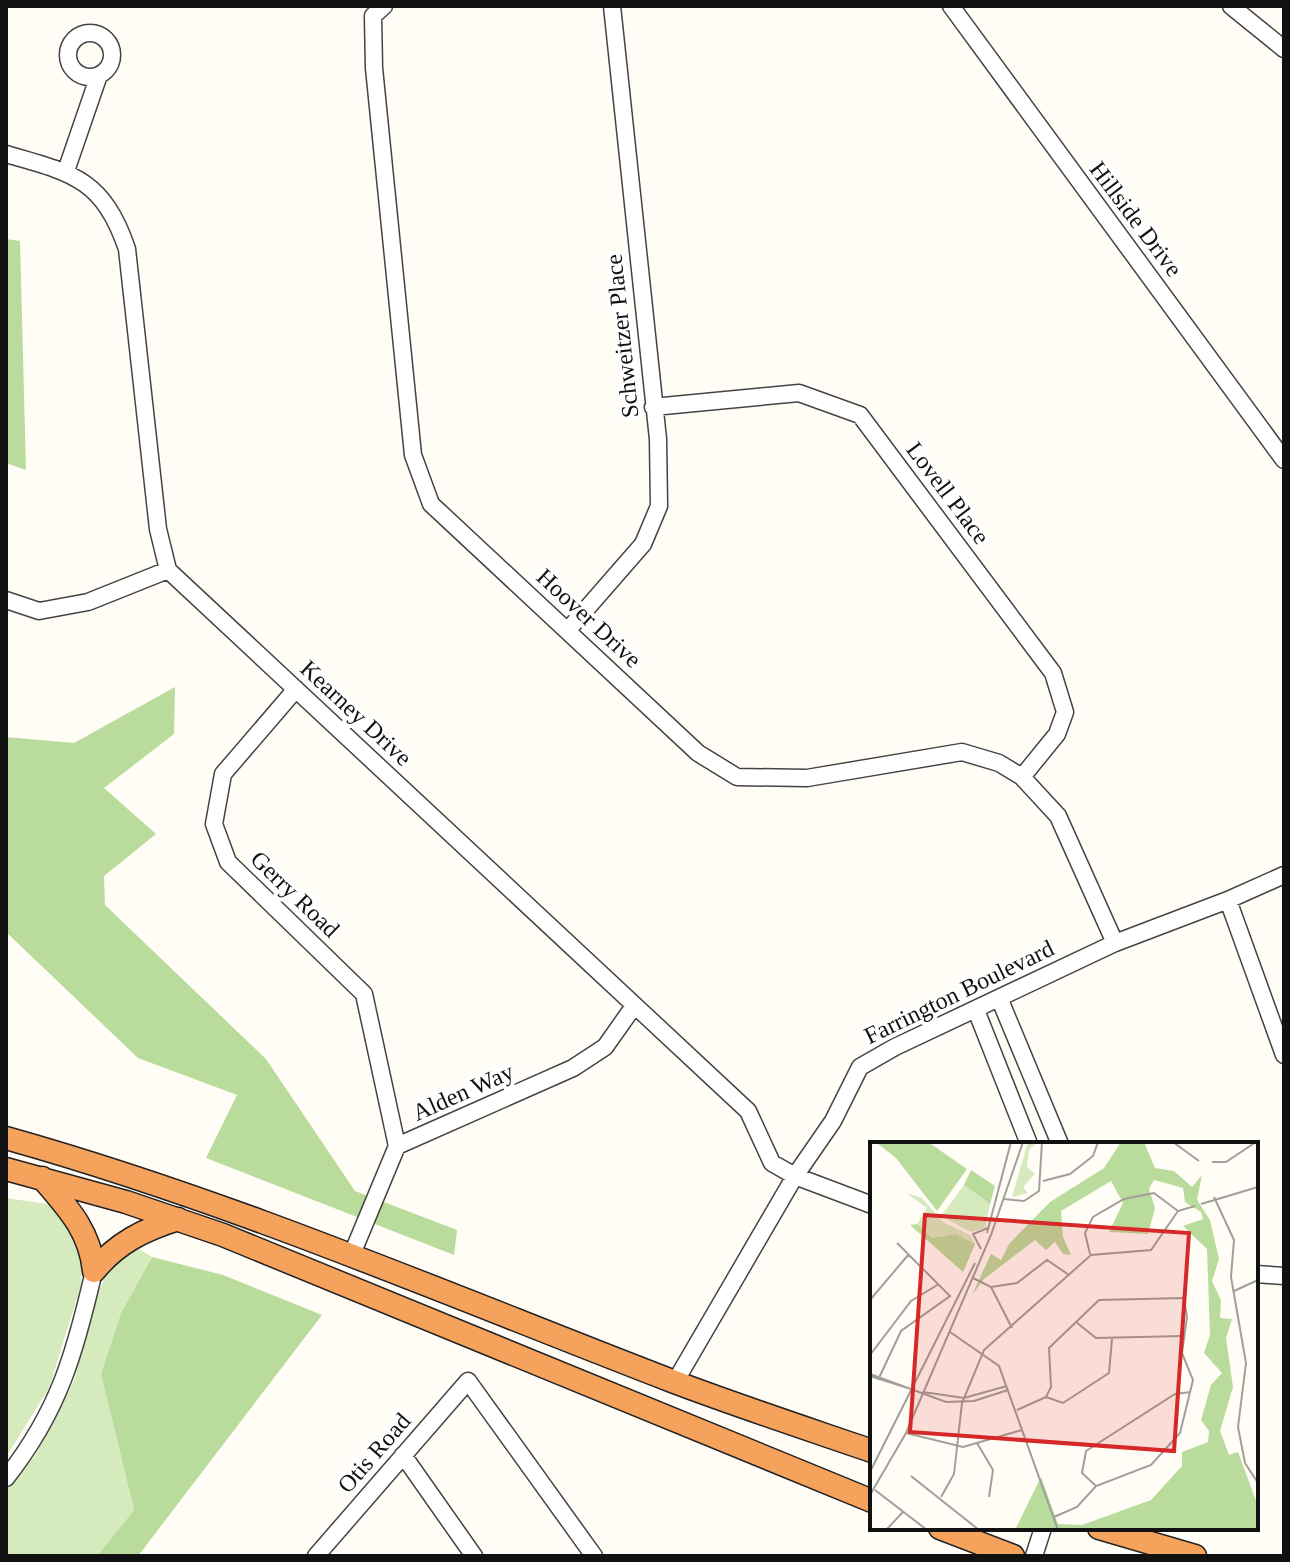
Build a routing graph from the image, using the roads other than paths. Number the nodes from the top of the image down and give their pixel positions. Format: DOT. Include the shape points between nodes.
graph roads {
  1 [pos="384,6"];
  2 [pos="612,6"];
  3 [pos="951,6"];
  4 [pos="1231,6"];
  5 [pos="1284,49"];
  6 [pos="99,75"];
  7 [pos="6,154"];
  8 [pos="66,171"];
  9 [pos="653,407"];
  10 [pos="1284,460"];
  11 [pos="168,570"];
  12 [pos="6,600"];
  13 [pos="568,630"];
  14 [pos="296,689"];
  15 [pos="1022,777"];
  16 [pos="1284,875"];
  17 [pos="1228,900"];
  18 [pos="1115,943"];
  19 [pos="1000,1000"];
  20 [pos="634,1006"];
  21 [pos="976,1010"];
  22 [pos="1284,1055"];
  23 [pos="6,1138"];
  24 [pos="1028,1142"];
  25 [pos="1059,1142"];
  26 [pos="397,1146"];
  27 [pos="19,1173"];
  28 [pos="795,1176"];
  29 [pos="870,1204"];
  30 [pos="178,1219"];
  31 [pos="352,1254"];
  32 [pos="94,1271"];
  33 [pos="1258,1274"];
  34 [pos="1284,1276"];
  35 [pos="675,1382"];
  36 [pos="870,1450"];
  37 [pos="403,1455"];
  38 [pos="6,1478"];
  39 [pos="870,1500"];
  40 [pos="945,1530"];
  41 [pos="1042,1530"];
  42 [pos="1106,1530"];
  43 [pos="316,1556"];
  44 [pos="474,1556"];
  45 [pos="594,1556"];
  46 [pos="1013,1556"];
  47 [pos="1034,1556"];
  48 [pos="1195,1556"];
  1 -- 13 [label="street, Hoover Drive" via="373,16 374,68 413,455 431,504"];
  2 -- 9 [label="street, Schweitzer Place"];
  3 -- 10 [label="street, Hillside Drive"];
  4 -- 5 [label="street"];
  6 -- 8 [label="street"];
  7 -- 8 [label="street"];
  8 -- 11 [label="street" via="103,198 127,249 158,529"];
  9 -- 13 [label="street, Schweitzer Place" via="659,506 643,544"];
  9 -- 15 [label="street, Lovell Place" via="799,393 860,415 1053,673 1065,712 1057,734"];
  11 -- 12 [label="street" via="88,602 39,611"];
  11 -- 14 [label="street, Kearney Drive"];
  13 -- 15 [label="street, Hoover Drive" via="698,753 737,777 807,778 962,752 999,763"];
  14 -- 20 [label="street, Kearney Drive"];
  14 -- 26 [label="street, Gerry Road" via="223,774 214,824 228,862 364,994"];
  15 -- 18 [label="street, Hoover Drive" via="1058,816"];
  16 -- 17 [label="street, Farrington Boulevard"];
  17 -- 18 [label="street, Farrington Boulevard"];
  17 -- 22 [label="street"];
  18 -- 19 [label="street, Farrington Boulevard"];
  19 -- 21 [label="street, Farrington Boulevard"];
  19 -- 25 [label="street"];
  20 -- 26 [label="street, Alden Way" via="605,1047 573,1068"];
  20 -- 28 [label="street, Kearney Drive" via="748,1111 772,1163"];
  21 -- 24 [label="street"];
  21 -- 28 [label="street, Farrington Boulevard" via="860,1067 833,1121"];
  23 -- 31 [label="highway" via="94,1163"];
  26 -- 31 [label="street, Alden Way"];
  27 -- 30 [label="highway"];
  27 -- 32 [label="highway" via="81,1224"];
  28 -- 29 [label="street, Kearney Drive"];
  28 -- 35 [label="street, Farrington Boulevard"];
  30 -- 32 [label="highway" via="131,1238"];
  30 -- 39 [label="highway"];
  31 -- 35 [label="highway"];
  32 -- 38 [label="street" via="65,1382 40,1431"];
  33 -- 34 [label="street"];
  35 -- 36 [label="highway"];
  37 -- 43 [label="street, Otis Road"];
  37 -- 44 [label="street"];
  37 -- 45 [label="street, Otis Road" via="468,1381"];
  40 -- 46 [label="highway"];
  41 -- 47 [label="street"];
  42 -- 48 [label="highway"];
}
